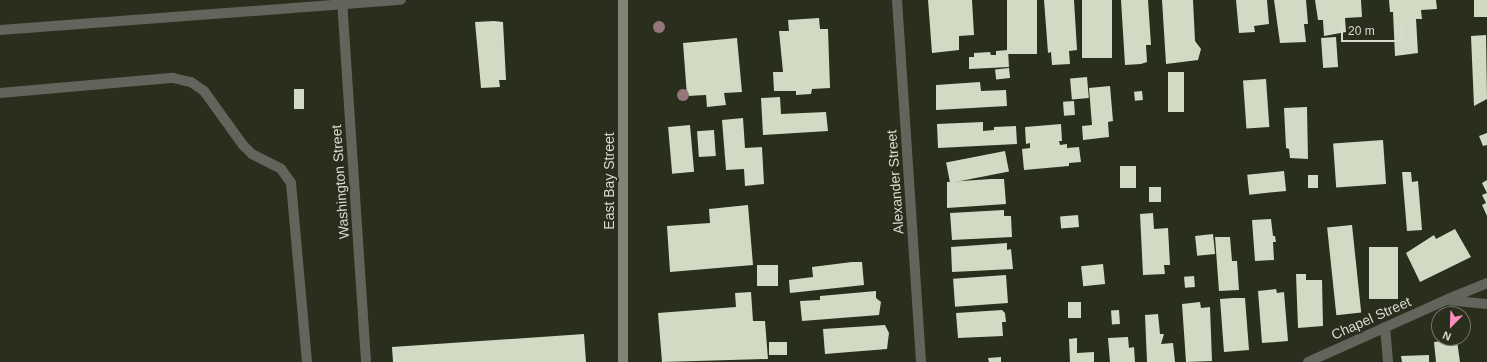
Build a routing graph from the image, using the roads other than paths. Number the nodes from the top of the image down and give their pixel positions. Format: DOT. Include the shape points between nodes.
graph roads {
  1 [pos="401,0"];
  2 [pos="623,0"];
  3 [pos="897,0"];
  4 [pos="343,2"];
  5 [pos="0,30"];
  6 [pos="0,93"];
  7 [pos="1487,283"];
  8 [pos="1446,300"];
  9 [pos="1487,304"];
  10 [pos="1385,327"];
  11 [pos="307,362"];
  12 [pos="366,362"];
  13 [pos="623,362"];
  14 [pos="921,362"];
  15 [pos="1308,362"];
  16 [pos="1388,362"];
  1 -- 4 [label="street"];
  2 -- 13 [label="main road, East Bay Street"];
  3 -- 14 [label="street, Alexander Street"];
  4 -- 5 [label="street"];
  4 -- 12 [label="street, Washington Street"];
  6 -- 11 [label="street" via="173,78 191,82 204,91 243,145 252,154 281,169 290,183"];
  7 -- 8 [label="street, Chapel Street"];
  8 -- 9 [label="street, Chapel Street"];
  8 -- 10 [label="street, Chapel Street"];
  10 -- 15 [label="street, Chapel Street"];
  10 -- 16 [label="street"];
}
